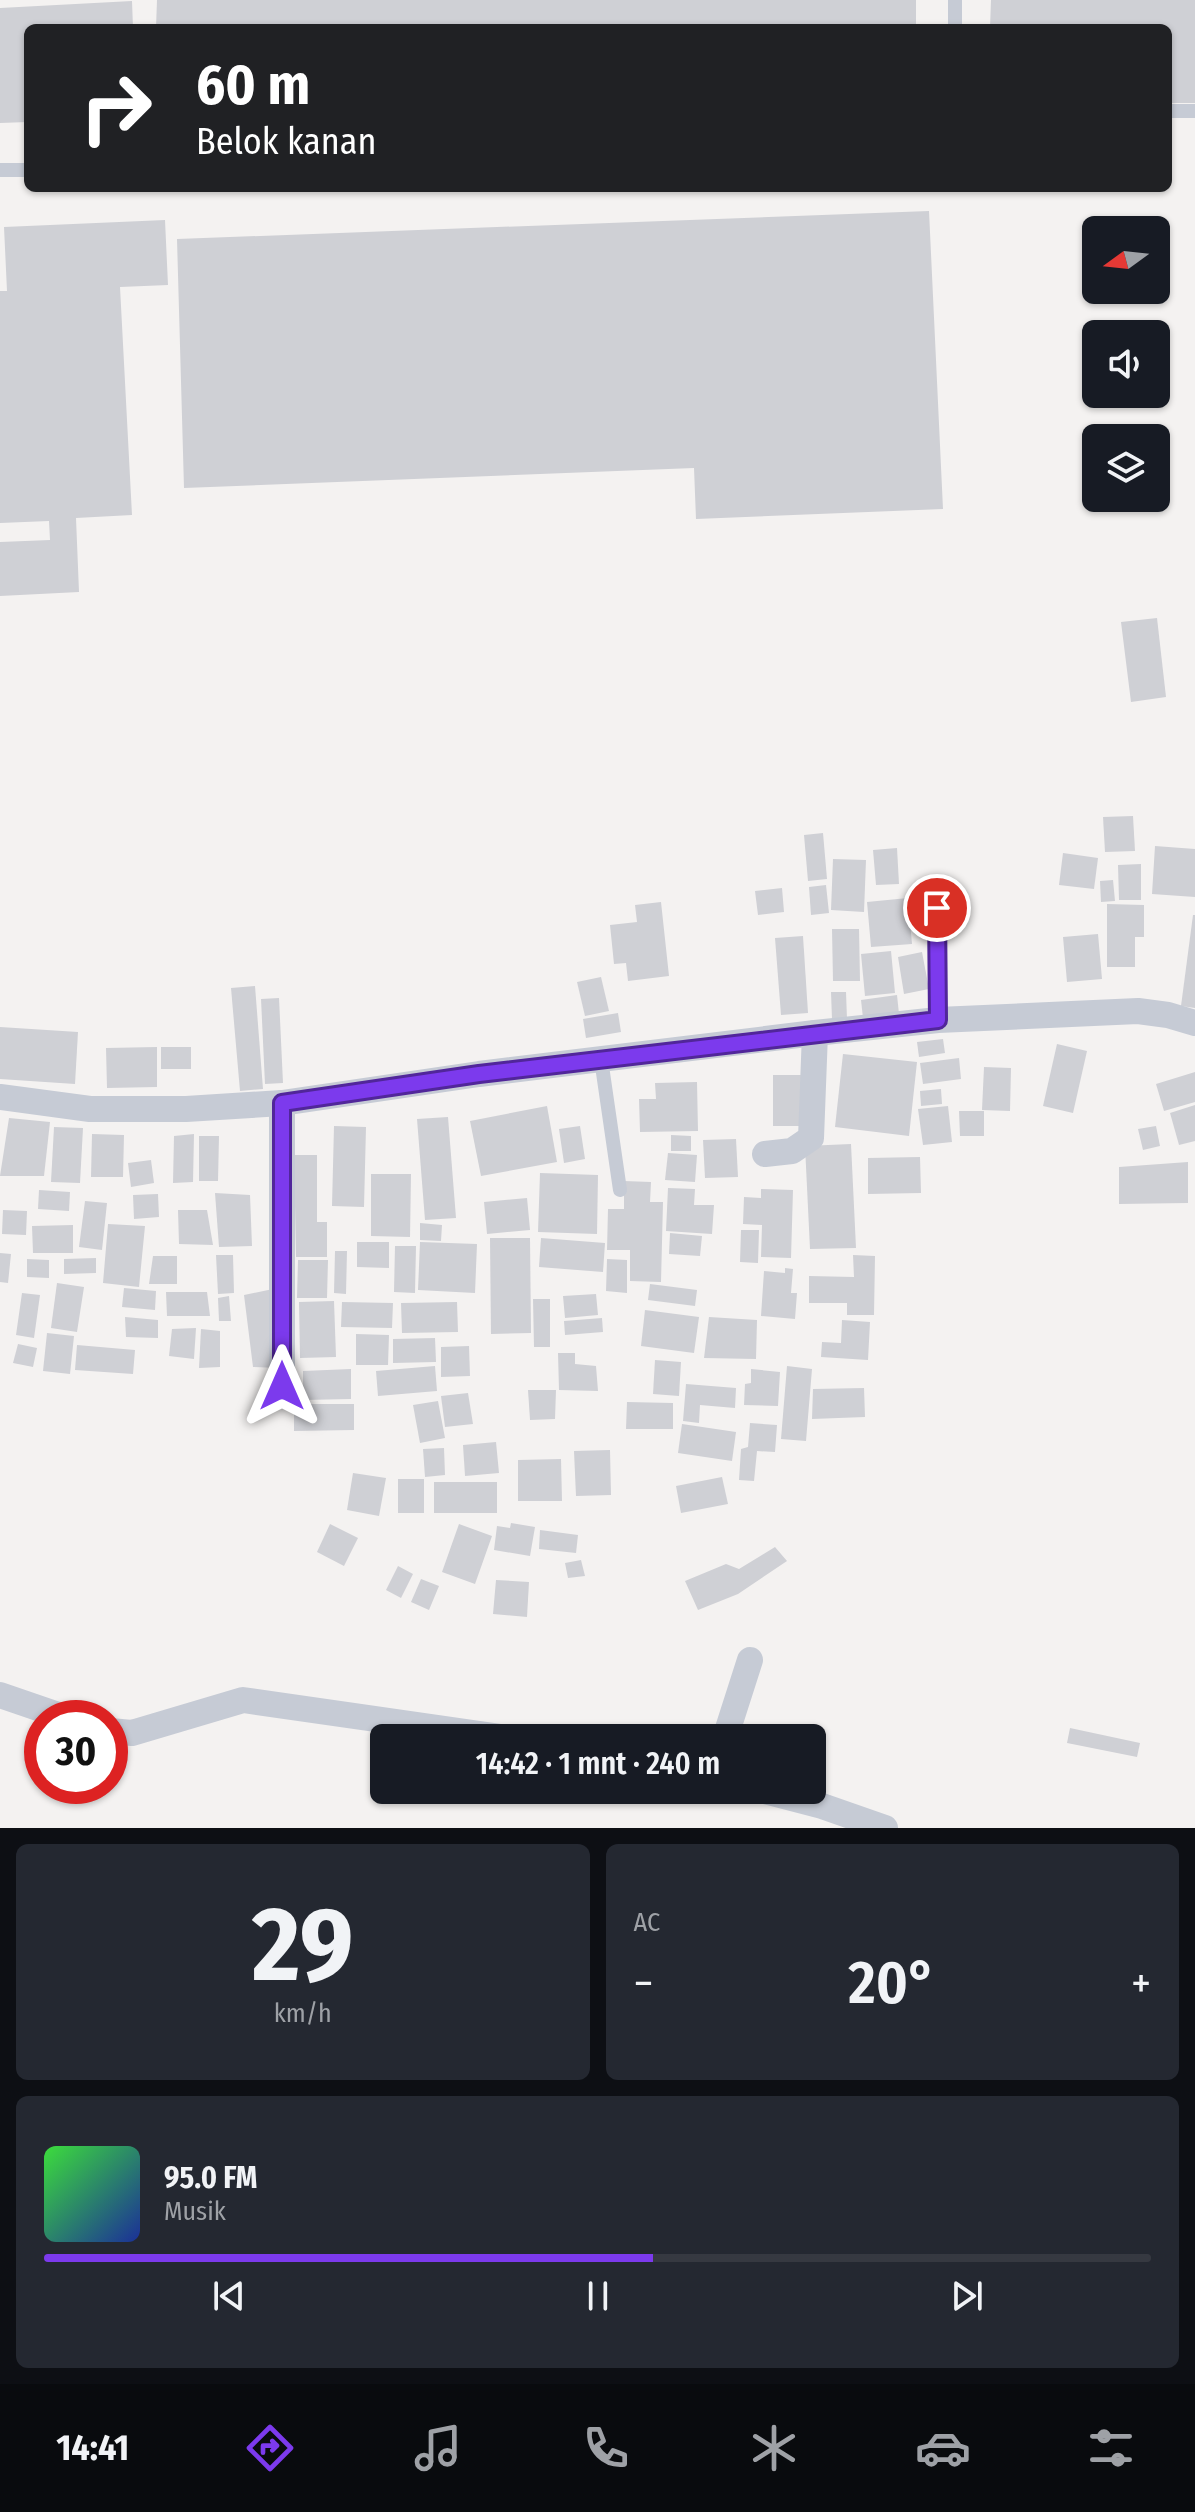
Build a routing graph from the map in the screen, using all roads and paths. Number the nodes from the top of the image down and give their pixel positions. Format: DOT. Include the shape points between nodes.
graph roads {
  1 [pos="955,0"];
  2 [pos="955,24"];
  3 [pos="1172,111"];
  4 [pos="1195,111"];
  5 [pos="0,170"];
  6 [pos="24,170"];
  7 [pos="937,908"];
  8 [pos="938,1020"];
  9 [pos="1195,1023"];
  10 [pos="815,1033"];
  11 [pos="601,1059"];
  12 [pos="0,1097"];
  13 [pos="282,1103"];
  14 [pos="765,1154"];
  15 [pos="620,1190"];
  16 [pos="282,1386"];
  17 [pos="750,1660"];
  18 [pos="0,1695"];
  19 [pos="24,1703"];
  20 [pos="410,1724"];
  21 [pos="729,1724"];
  22 [pos="128,1733"];
  23 [pos="814,1804"];
  24 [pos="885,1828"];
  1 -- 2 [label="lane"];
  3 -- 4 [label="lane"];
  5 -- 6 [label="lane"];
  7 -- 8 [label="lane"];
  8 -- 9 [label="street" via="1138,1011"];
  8 -- 10 [label="street"];
  10 -- 11 [label="street"];
  10 -- 14 [label="street" via="811,1138 792,1151"];
  11 -- 13 [label="street"];
  11 -- 15 [label="lane"];
  12 -- 13 [label="street" via="90,1109"];
  13 -- 16 [label="street"];
  17 -- 21 [label="street"];
  18 -- 19 [label="street"];
  20 -- 22 [label="street" via="243,1700"];
  23 -- 24 [label="street"];
}
